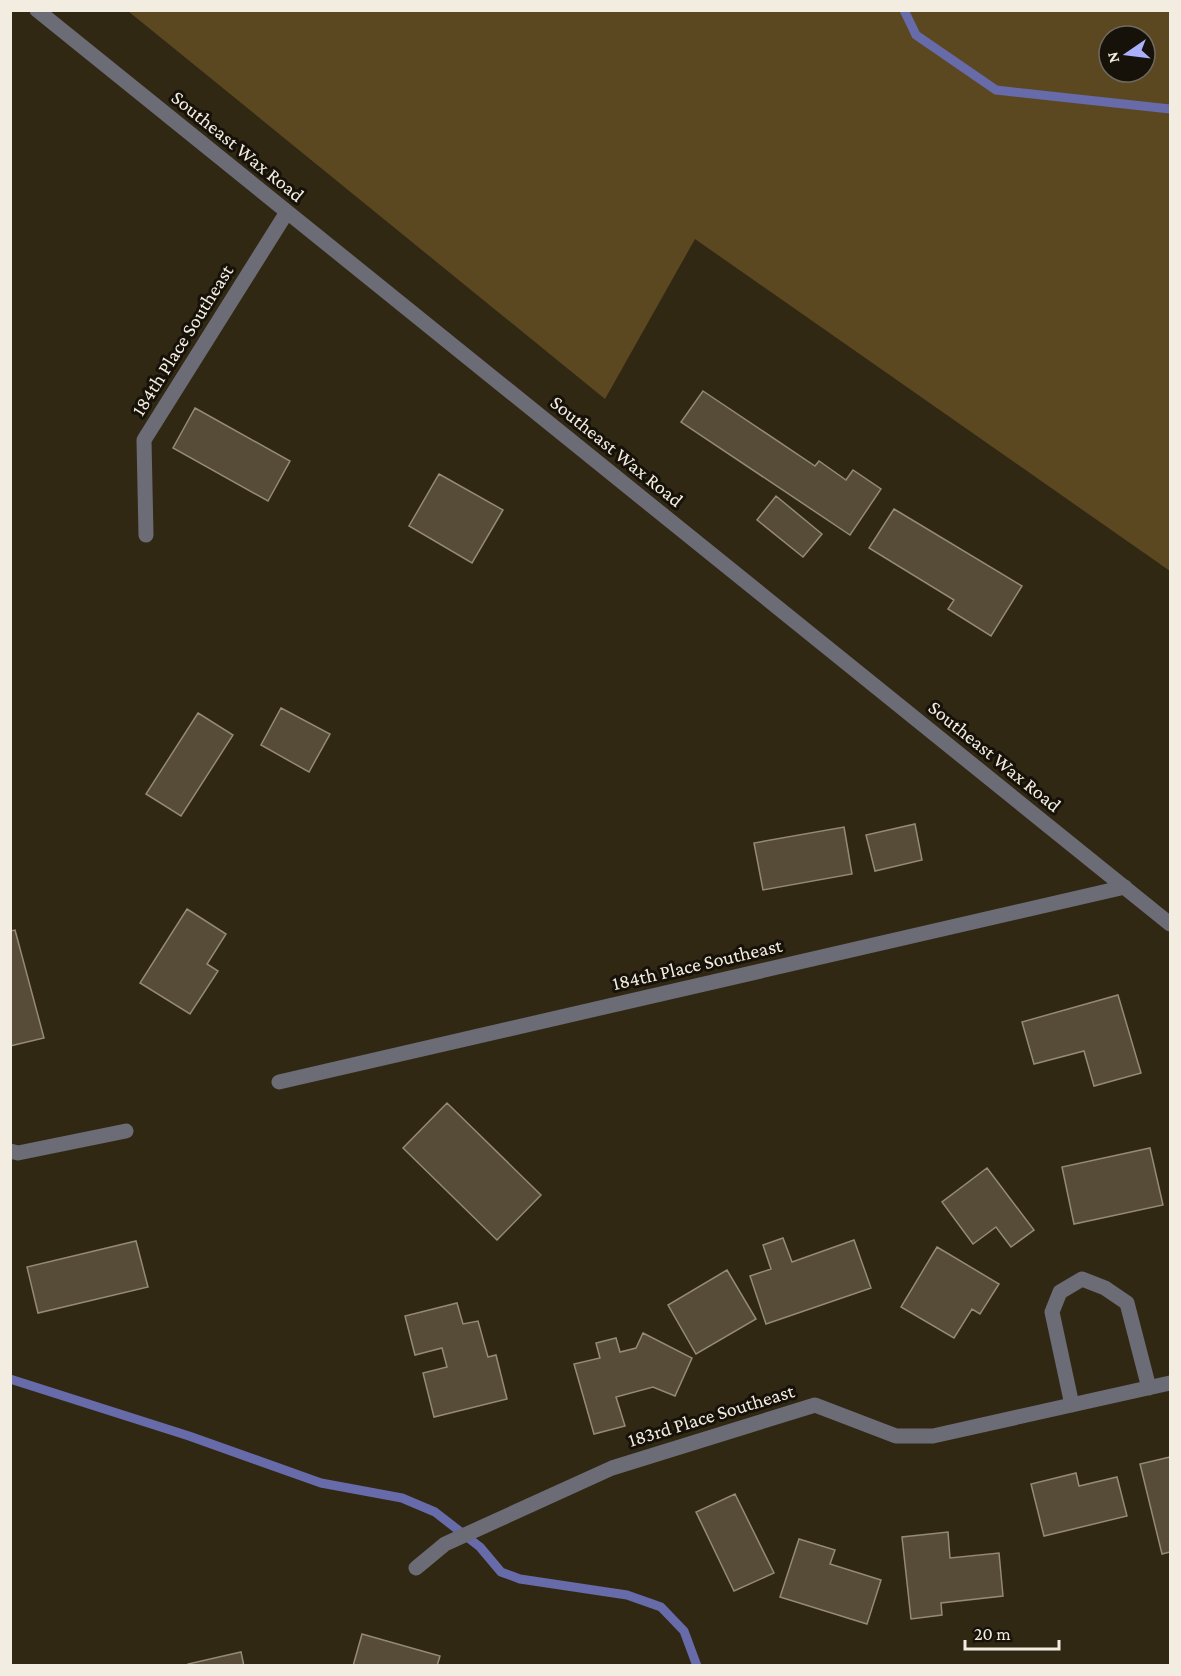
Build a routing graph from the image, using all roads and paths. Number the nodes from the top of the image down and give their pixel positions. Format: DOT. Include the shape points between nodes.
graph roads {
  1 [pos="37,10"];
  2 [pos="287,212"];
  3 [pos="146,535"];
  4 [pos="1125,887"];
  5 [pos="1170,924"];
  6 [pos="279,1082"];
  7 [pos="126,1131"];
  8 [pos="10,1150"];
  9 [pos="1170,1383"];
  10 [pos="1149,1388"];
  11 [pos="1072,1405"];
  12 [pos="416,1568"];
  1 -- 2 [label="street, Southeast Wax Road"];
  2 -- 3 [label="street, 184th Place Southeast" via="144,440"];
  2 -- 4 [label="street, Southeast Wax Road"];
  4 -- 5 [label="street, Southeast Wax Road"];
  4 -- 6 [label="street, 184th Place Southeast"];
  7 -- 8 [label="street" via="18,1153"];
  9 -- 10 [label="street, 183rd Place Southeast"];
  10 -- 11 [label="street, 183rd Place Southeast"];
  10 -- 11 [label="street" via="1127,1304 1105,1288 1082,1279 1060,1292 1052,1312"];
  11 -- 12 [label="street, 183rd Place Southeast" via="933,1436 896,1436 815,1405 612,1468 445,1544"];
}
